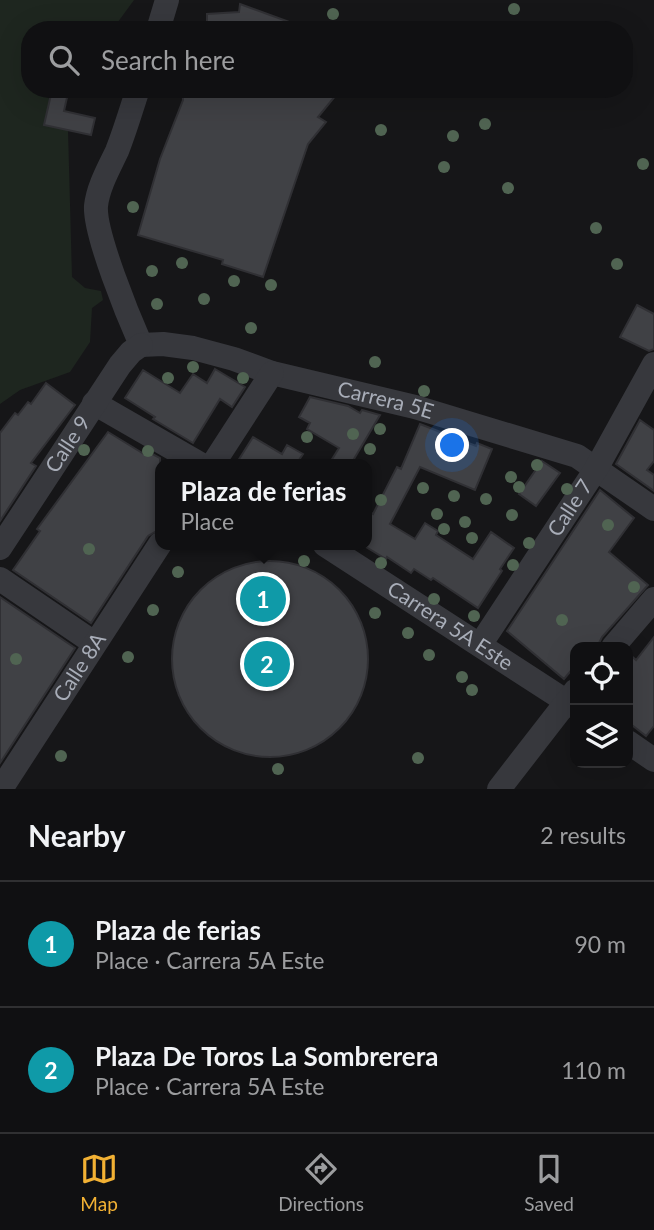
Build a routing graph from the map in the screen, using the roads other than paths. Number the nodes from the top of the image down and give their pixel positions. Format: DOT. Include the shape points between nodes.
graph roads {
  1 [pos="167,0"];
  2 [pos="161,21"];
  3 [pos="135,98"];
  4 [pos="141,345"];
  5 [pos="654,365"];
  6 [pos="272,373"];
  7 [pos="94,403"];
  8 [pos="191,459"];
  9 [pos="216,459"];
  10 [pos="596,469"];
  11 [pos="654,509"];
  12 [pos="0,548"];
  13 [pos="156,550"];
  14 [pos="333,550"];
  15 [pos="0,579"];
  16 [pos="654,599"];
  17 [pos="616,642"];
  18 [pos="94,643"];
  19 [pos="480,645"];
  20 [pos="570,698"];
  21 [pos="570,701"];
  22 [pos="633,745"];
  23 [pos="654,760"];
  24 [pos="1,789"];
  25 [pos="499,789"];
  1 -- 2 [label="street"];
  3 -- 4 [label="street" via="96,205 105,247"];
  4 -- 6 [label="street, Carrera 5E" via="193,348"];
  4 -- 7 [label="street, Calle 9" via="120,365"];
  5 -- 10 [label="street, Calle 7"];
  6 -- 9 [label="street"];
  6 -- 10 [label="street, Carrera 5E" via="415,407 577,456"];
  7 -- 8 [label="street"];
  7 -- 12 [label="street, Calle 9"];
  10 -- 11 [label="street, Carrera 5E"];
  10 -- 19 [label="street, Calle 7"];
  13 -- 18 [label="street, Calle 8A"];
  14 -- 19 [label="street, Carrera 5A Este"];
  15 -- 18 [label="street"];
  16 -- 17 [label="street"];
  18 -- 24 [label="street, Calle 8A"];
  19 -- 20 [label="street, Carrera 5A Este"];
  21 -- 25 [label="street"];
  22 -- 23 [label="street"];
}
